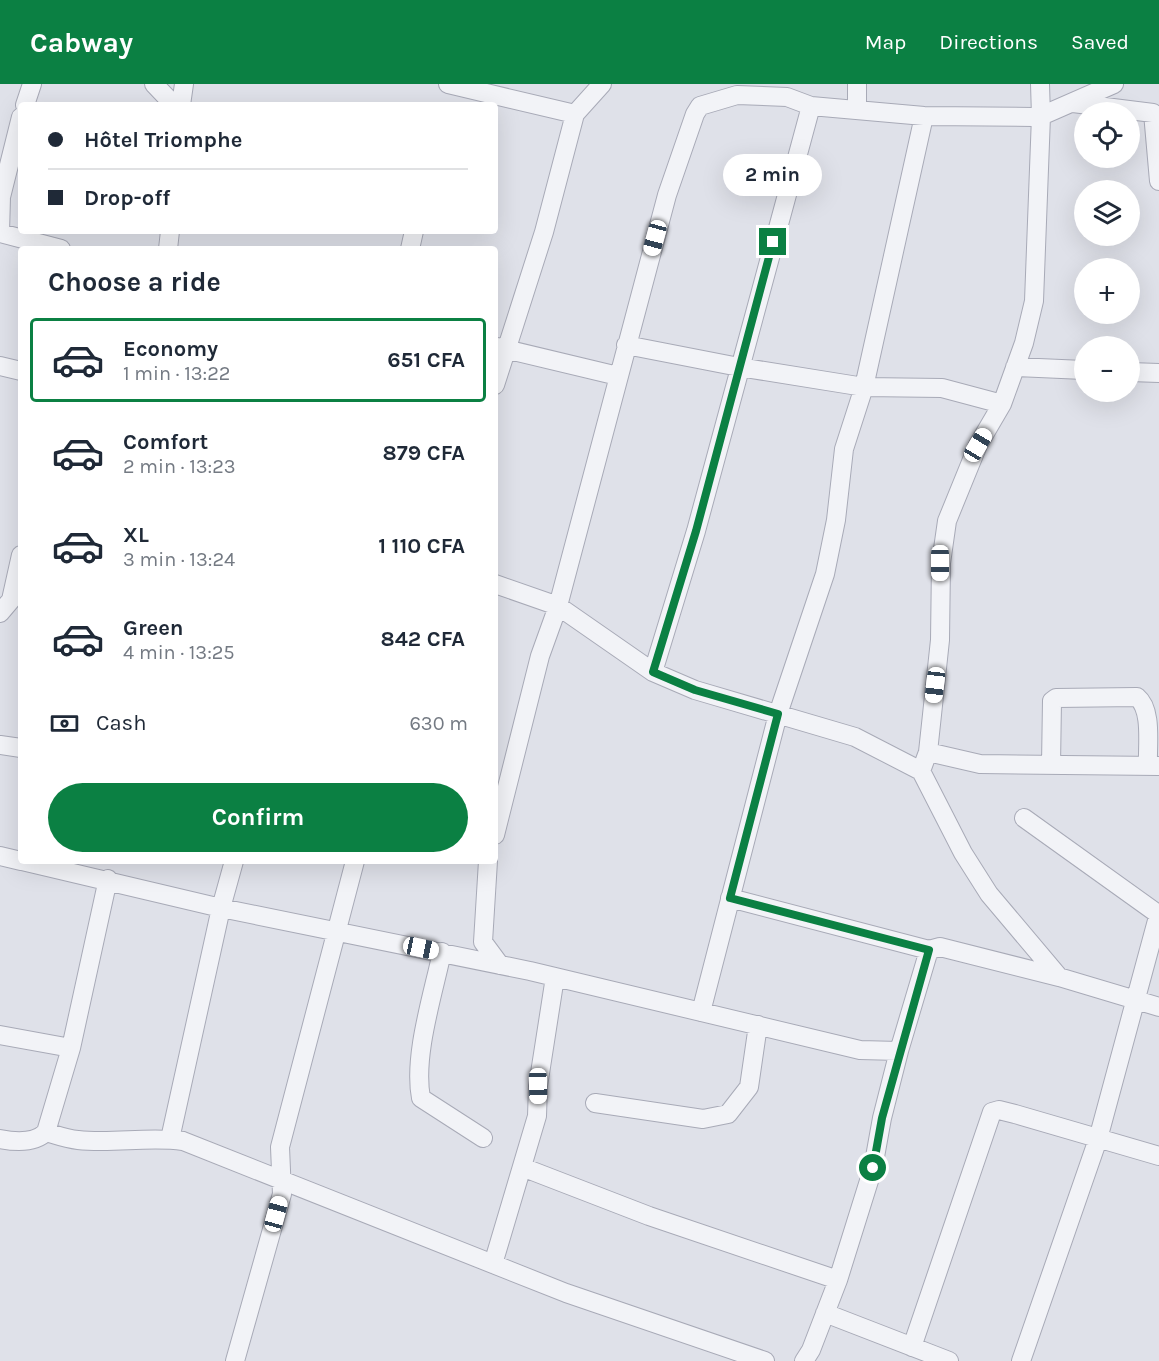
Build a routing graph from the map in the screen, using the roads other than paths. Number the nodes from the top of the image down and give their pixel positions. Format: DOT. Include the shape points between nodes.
graph roads {
  1 [pos="32,84"];
  2 [pos="154,84"];
  3 [pos="184,84"];
  4 [pos="448,84"];
  5 [pos="602,84"];
  6 [pos="857,84"];
  7 [pos="1040,84"];
  8 [pos="1114,84"];
  9 [pos="743,90"];
  10 [pos="26,102"];
  11 [pos="171,102"];
  12 [pos="181,102"];
  13 [pos="1072,102"];
  14 [pos="811,106"];
  15 [pos="857,110"];
  16 [pos="575,114"];
  17 [pos="924,116"];
  18 [pos="1041,116"];
  19 [pos="18,130"];
  20 [pos="1159,181"];
  21 [pos="0,233"];
  22 [pos="50,246"];
  23 [pos="626,345"];
  24 [pos="501,348"];
  25 [pos="0,366"];
  26 [pos="498,366"];
  27 [pos="739,367"];
  28 [pos="1015,367"];
  29 [pos="18,370"];
  30 [pos="1074,370"];
  31 [pos="1140,372"];
  32 [pos="1159,373"];
  33 [pos="618,376"];
  34 [pos="864,387"];
  35 [pos="1002,404"];
  36 [pos="18,568"];
  37 [pos="498,585"];
  38 [pos="558,606"];
  39 [pos="0,613"];
  40 [pos="653,672"];
  41 [pos="778,714"];
  42 [pos="0,744"];
  43 [pos="18,747"];
  44 [pos="928,752"];
  45 [pos="1051,765"];
  46 [pos="1154,766"];
  47 [pos="921,771"];
  48 [pos="1024,818"];
  49 [pos="498,823"];
  50 [pos="0,856"];
  51 [pos="18,860"];
  52 [pos="36,864"];
  53 [pos="233,864"];
  54 [pos="354,864"];
  55 [pos="488,864"];
  56 [pos="108,879"];
  57 [pos="730,898"];
  58 [pos="221,908"];
  59 [pos="1159,914"];
  60 [pos="335,929"];
  61 [pos="929,950"];
  62 [pos="442,952"];
  63 [pos="500,964"];
  64 [pos="555,977"];
  65 [pos="1059,977"];
  66 [pos="1137,999"];
  67 [pos="1159,1006"];
  68 [pos="701,1012"];
  69 [pos="758,1025"];
  70 [pos="0,1035"];
  71 [pos="71,1048"];
  72 [pos="899,1051"];
  73 [pos="595,1103"];
  74 [pos="46,1132"];
  75 [pos="483,1138"];
  76 [pos="0,1139"];
  77 [pos="171,1139"];
  78 [pos="1098,1139"];
  79 [pos="1159,1156"];
  80 [pos="522,1167"];
  81 [pos="281,1180"];
  82 [pos="493,1264"];
  83 [pos="837,1280"];
  84 [pos="825,1313"];
  85 [pos="912,1347"];
  86 [pos="756,1360"];
  87 [pos="235,1361"];
  88 [pos="804,1361"];
  89 [pos="949,1361"];
  90 [pos="1021,1361"];
  1 -- 10 [label="street"];
  2 -- 11 [label="street"];
  3 -- 12 [label="street"];
  4 -- 16 [label="street"];
  5 -- 16 [label="street"];
  6 -- 15 [label="street"];
  7 -- 18 [label="street"];
  8 -- 13 [label="street"];
  9 -- 14 [label="street" via="787,97"];
  9 -- 23 [label="street" via="700,106 695,114 667,195"];
  13 -- 18 [label="street"];
  13 -- 20 [label="street" via="1153,113"];
  14 -- 15 [label="street"];
  14 -- 27 [label="street"];
  15 -- 17 [label="street"];
  16 -- 24 [label="street" via="544,232"];
  17 -- 18 [label="street"];
  17 -- 34 [label="street"];
  18 -- 28 [label="street" via="1034,300"];
  19 -- 21 [label="street" via="2,197"];
  21 -- 22 [label="street"];
  23 -- 27 [label="street"];
  23 -- 33 [label="street"];
  24 -- 26 [label="street"];
  24 -- 33 [label="street"];
  25 -- 29 [label="street"];
  27 -- 34 [label="street"];
  27 -- 40 [label="street" via="696,531"];
  28 -- 30 [label="street"];
  28 -- 35 [label="street"];
  31 -- 32 [label="street"];
  33 -- 38 [label="street"];
  34 -- 35 [label="street" via="942,388"];
  34 -- 41 [label="street" via="844,449 825,574"];
  35 -- 44 [label="street" via="978,445 947,521 940,563 940,640"];
  36 -- 39 [label="street" via="11,600"];
  37 -- 38 [label="street"];
  38 -- 40 [label="street"];
  38 -- 49 [label="street" via="540,657"];
  40 -- 41 [label="street" via="695,690"];
  41 -- 47 [label="street" via="855,737"];
  41 -- 57 [label="street"];
  42 -- 43 [label="street"];
  44 -- 45 [label="street" via="980,764"];
  44 -- 47 [label="street"];
  45 -- 46 [label="street"];
  45 -- 46 [label="street" via="1052,702 1056,698 1137,698 1146,712"];
  47 -- 65 [label="street" via="989,894"];
  48 -- 59 [label="street"];
  50 -- 51 [label="street"];
  52 -- 56 [label="street"];
  53 -- 58 [label="street"];
  54 -- 60 [label="street"];
  55 -- 63 [label="street" via="483,942"];
  56 -- 58 [label="street"];
  56 -- 71 [label="street"];
  57 -- 61 [label="street"];
  57 -- 68 [label="street"];
  58 -- 60 [label="street"];
  58 -- 77 [label="street"];
  59 -- 66 [label="street"];
  60 -- 62 [label="street"];
  60 -- 81 [label="street" via="280,1148"];
  61 -- 65 [label="street" via="940,947"];
  61 -- 72 [label="street"];
  62 -- 63 [label="street"];
  62 -- 75 [label="street" via="418,1082 422,1098"];
  63 -- 64 [label="street"];
  64 -- 68 [label="street"];
  64 -- 80 [label="street" via="537,1116"];
  65 -- 66 [label="street"];
  66 -- 67 [label="street"];
  66 -- 78 [label="street"];
  68 -- 69 [label="street"];
  69 -- 72 [label="street" via="860,1050"];
  69 -- 73 [label="street" via="749,1087 728,1114 703,1119"];
  70 -- 71 [label="street"];
  71 -- 74 [label="street"];
  72 -- 83 [label="street" via="873,1168"];
  74 -- 76 [label="street" via="39,1138"];
  74 -- 77 [label="street" via="77,1140"];
  77 -- 81 [label="street"];
  78 -- 79 [label="street"];
  78 -- 85 [label="street" via="1015,1114 992,1112"];
  78 -- 90 [label="street"];
  80 -- 82 [label="street"];
  80 -- 83 [label="street" via="649,1216"];
  81 -- 82 [label="street"];
  81 -- 87 [label="street" via="282,1194"];
  82 -- 86 [label="street"];
  83 -- 84 [label="street"];
  84 -- 85 [label="street"];
  84 -- 88 [label="street"];
  85 -- 89 [label="street"];
}
